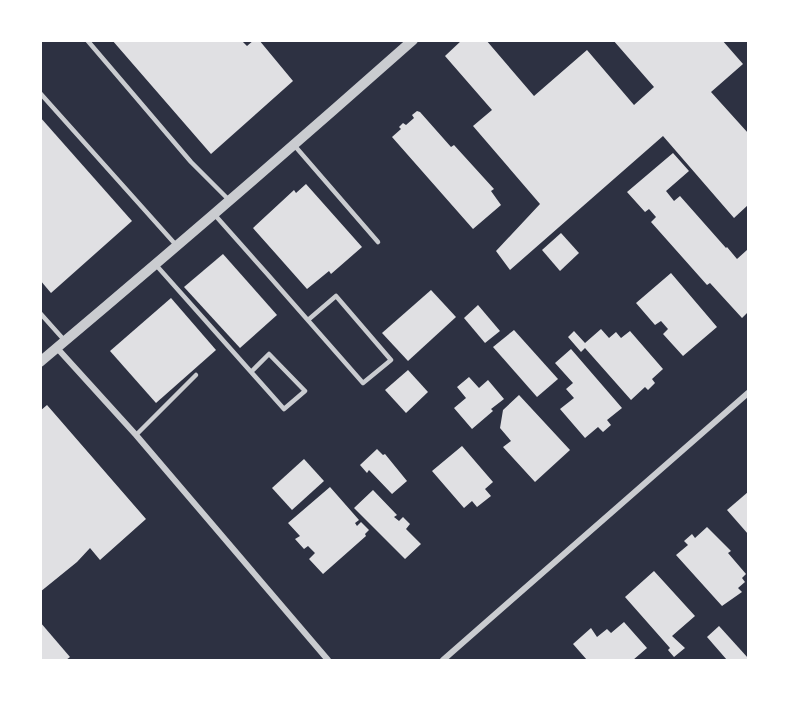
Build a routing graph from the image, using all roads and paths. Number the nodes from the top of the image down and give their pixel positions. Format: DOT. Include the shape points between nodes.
graph roads {
  1 [pos="87,40"];
  2 [pos="413,40"];
  3 [pos="40,93"];
  4 [pos="294,145"];
  5 [pos="230,201"];
  6 [pos="214,214"];
  7 [pos="378,242"];
  8 [pos="176,245"];
  9 [pos="155,263"];
  10 [pos="40,313"];
  11 [pos="308,320"];
  12 [pos="61,344"];
  13 [pos="40,362"];
  14 [pos="251,372"];
  15 [pos="196,375"];
  16 [pos="748,393"];
  17 [pos="136,435"];
  18 [pos="328,660"];
  19 [pos="443,660"];
  1 -- 5 [label="lane" via="191,162"];
  2 -- 4 [label="street"];
  3 -- 8 [label="lane"];
  4 -- 5 [label="street"];
  4 -- 7 [label="lane"];
  5 -- 6 [label="street"];
  6 -- 8 [label="street"];
  6 -- 11 [label="lane"];
  8 -- 9 [label="street"];
  9 -- 12 [label="street"];
  9 -- 14 [label="lane"];
  10 -- 12 [label="lane"];
  11 -- 11 [label="lane" via="363,383 391,360 336,296"];
  12 -- 13 [label="street"];
  12 -- 17 [label="street"];
  14 -- 14 [label="lane" via="284,409 305,391 269,354"];
  15 -- 17 [label="lane"];
  16 -- 19 [label="street"];
  17 -- 18 [label="street"];
}
